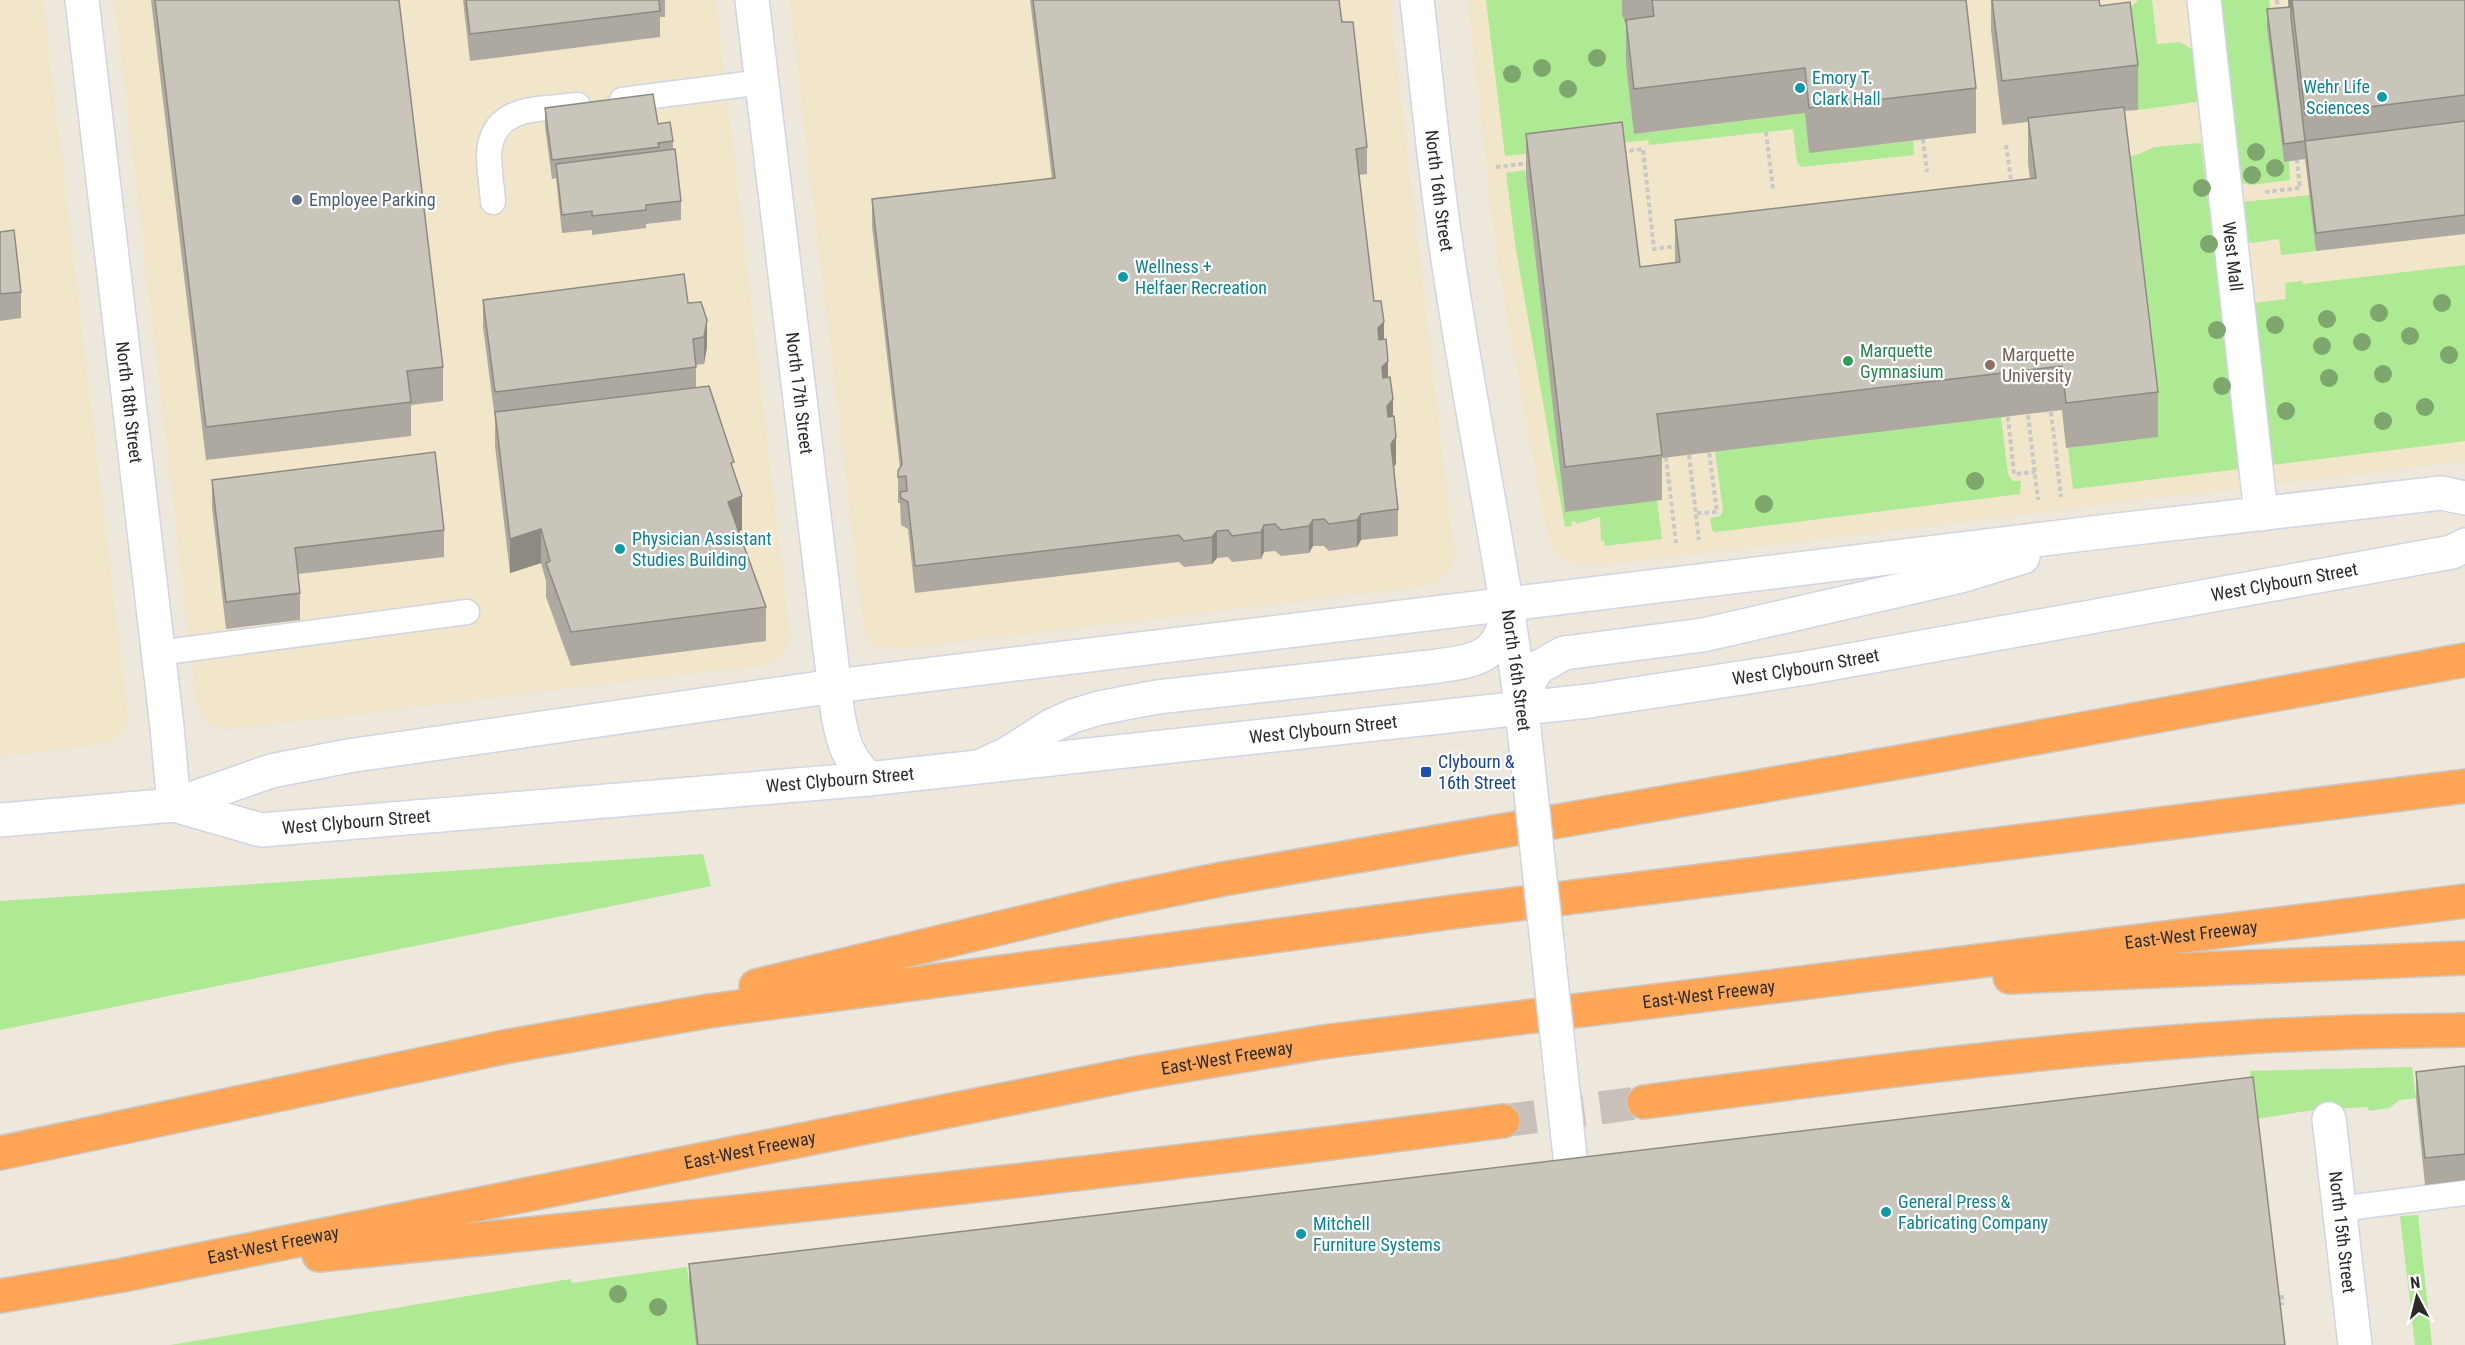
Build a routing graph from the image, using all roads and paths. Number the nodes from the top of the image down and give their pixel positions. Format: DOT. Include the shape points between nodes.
graph roads {
  1 [pos="82,0"];
  2 [pos="752,0"];
  3 [pos="1417,0"];
  4 [pos="2204,0"];
  5 [pos="2277,0"];
  6 [pos="2278,18"];
  7 [pos="762,82"];
  8 [pos="1766,132"];
  9 [pos="1923,139"];
  10 [pos="2007,145"];
  11 [pos="1621,152"];
  12 [pos="2297,160"];
  13 [pos="1532,163"];
  14 [pos="1496,167"];
  15 [pos="1927,172"];
  16 [pos="2299,180"];
  17 [pos="1773,189"];
  18 [pos="2013,196"];
  19 [pos="493,202"];
  20 [pos="1684,246"];
  21 [pos="2051,412"];
  22 [pos="2028,415"];
  23 [pos="2008,417"];
  24 [pos="1709,452"];
  25 [pos="1689,455"];
  26 [pos="1666,458"];
  27 [pos="2035,472"];
  28 [pos="2465,498"];
  29 [pos="2062,500"];
  30 [pos="2038,503"];
  31 [pos="1697,513"];
  32 [pos="2261,514"];
  33 [pos="2109,531"];
  34 [pos="1699,533"];
  35 [pos="1676,536"];
  36 [pos="2465,545"];
  37 [pos="1508,606"];
  38 [pos="467,612"];
  39 [pos="158,653"];
  40 [pos="2465,660"];
  41 [pos="835,686"];
  42 [pos="1522,708"];
  43 [pos="982,765"];
  44 [pos="868,779"];
  45 [pos="2465,786"];
  46 [pos="174,805"];
  47 [pos="0,820"];
  48 [pos="2465,901"];
  49 [pos="2465,958"];
  50 [pos="1772,987"];
  51 [pos="2465,1030"];
  52 [pos="509,1046"];
  53 [pos="1644,1102"];
  54 [pos="2329,1119"];
  55 [pos="1503,1121"];
  56 [pos="0,1153"];
  57 [pos="2465,1193"];
  58 [pos="2339,1209"];
  59 [pos="1578,1238"];
  60 [pos="123,1275"];
  61 [pos="2282,1295"];
  62 [pos="0,1296"];
  63 [pos="2282,1305"];
  64 [pos="2355,1345"];
  1 -- 39 [label="street, North 18th Street"];
  2 -- 7 [label="street, North 17th Street"];
  3 -- 37 [label="street, North 16th Street" via="1447,251"];
  4 -- 32 [label="street, West Mall"];
  5 -- 6 [label="path"];
  7 -- 19 [label="lane" via="516,113 500,122 492,137 489,155"];
  7 -- 41 [label="street, North 17th Street"];
  8 -- 17 [label="path"];
  9 -- 15 [label="path"];
  10 -- 18 [label="path"];
  11 -- 20 [label="path" via="1643,149 1654,249"];
  12 -- 16 [label="path"];
  13 -- 14 [label="path"];
  21 -- 29 [label="path"];
  22 -- 27 [label="path"];
  23 -- 27 [label="path" via="2014,474"];
  24 -- 31 [label="path" via="1717,512"];
  25 -- 31 [label="path"];
  26 -- 35 [label="path"];
  27 -- 30 [label="path"];
  28 -- 32 [label="street, West Clybourn Street" via="2441,494"];
  31 -- 34 [label="path"];
  32 -- 33 [label="street, West Clybourn Street"];
  33 -- 37 [label="street, West Clybourn Street"];
  33 -- 42 [label="street" via="1961,576 1703,635 1564,652 1531,678"];
  36 -- 42 [label="street, West Clybourn Street" via="2452,552 1806,668"];
  37 -- 41 [label="street, West Clybourn Street"];
  37 -- 42 [label="street, North 16th Street"];
  37 -- 43 [label="street" via="1497,642 1488,653 1472,660 1157,697 1099,708 1051,726"];
  38 -- 39 [label="lane"];
  39 -- 46 [label="street, North 18th Street"];
  40 -- 52 [label="highway" via="1201,883"];
  41 -- 44 [label="street, North 17th Street" via="844,746"];
  41 -- 46 [label="street, West Clybourn Street" via="348,756 271,771"];
  42 -- 43 [label="street, West Clybourn Street"];
  42 -- 59 [label="street, North 16th Street, bridge"];
  43 -- 44 [label="street, West Clybourn Street"];
  44 -- 46 [label="street, West Clybourn Street" via="261,830"];
  45 -- 52 [label="highway" via="1206,944 709,1011"];
  46 -- 47 [label="street, West Clybourn Street"];
  48 -- 50 [label="highway, East-West Freeway"];
  49 -- 50 [label="highway"];
  50 -- 60 [label="highway, East-West Freeway" via="1323,1042 1138,1073"];
  51 -- 53 [label="highway" via="2329,1033 2172,1043 1995,1059"];
  52 -- 56 [label="highway"];
  54 -- 58 [label="street, North 15th Street"];
  55 -- 60 [label="highway" via="710,1215"];
  57 -- 58 [label="lane"];
  58 -- 64 [label="street, North 15th Street"];
  60 -- 62 [label="highway, East-West Freeway"];
  61 -- 63 [label="path"];
}
